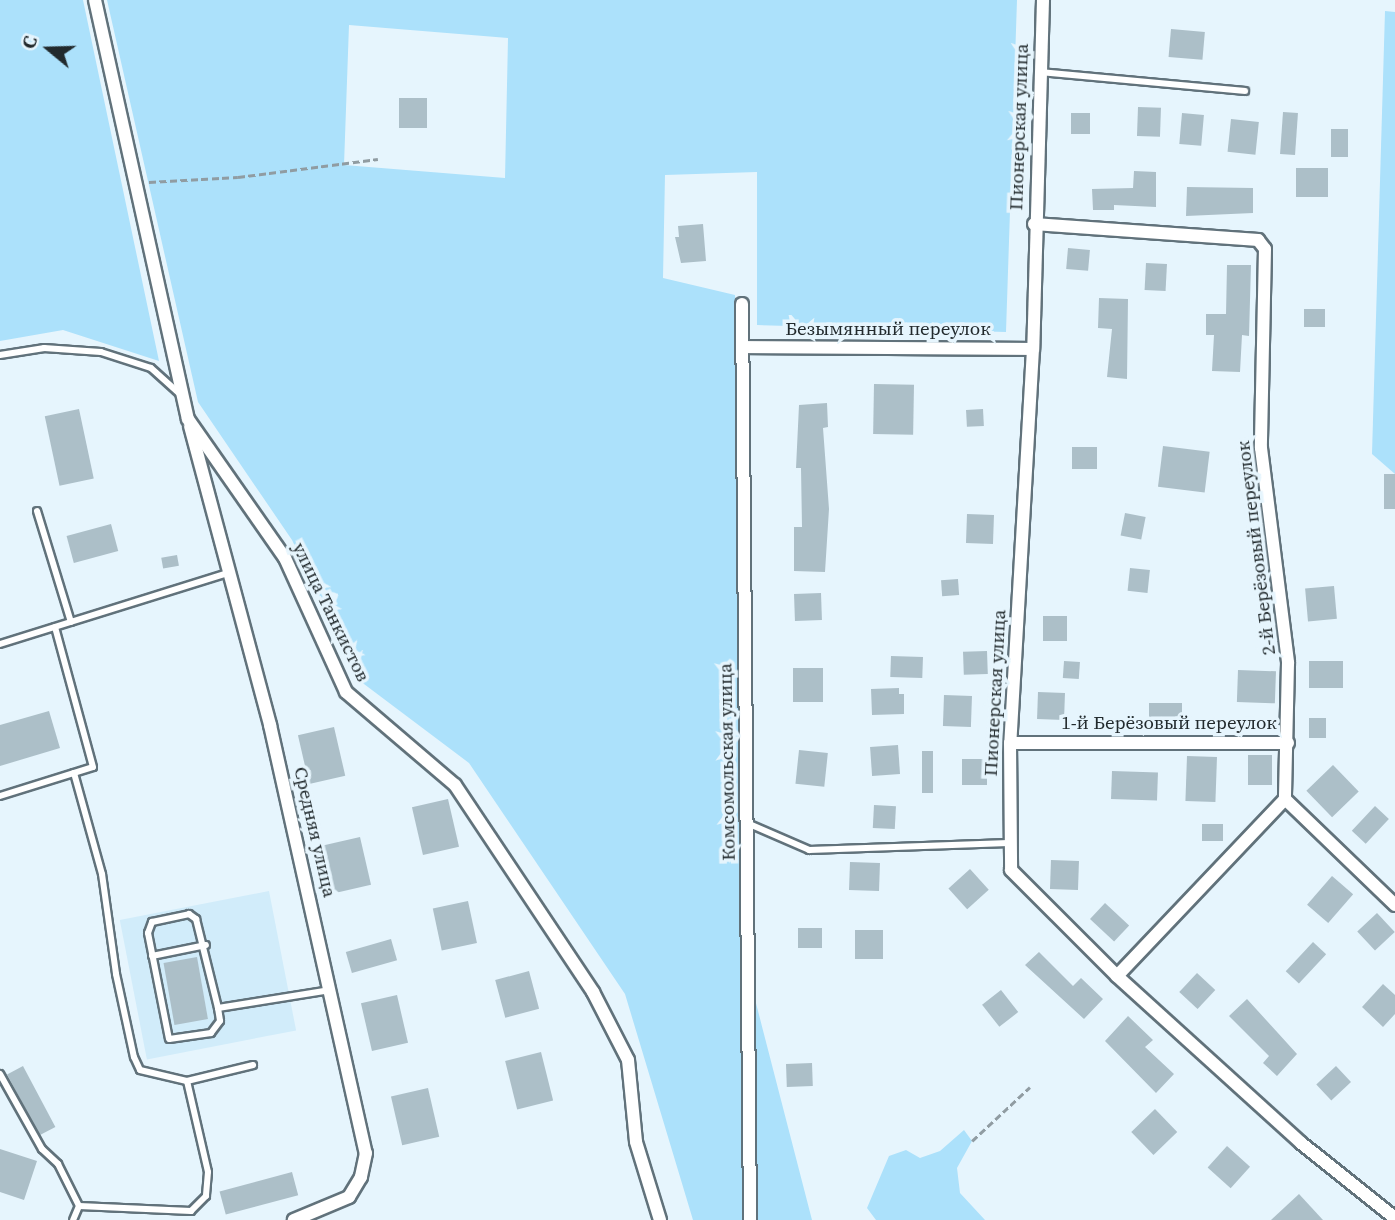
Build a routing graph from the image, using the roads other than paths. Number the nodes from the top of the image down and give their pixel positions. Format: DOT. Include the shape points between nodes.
graph roads {
  1 [pos="95,0"];
  2 [pos="1043,0"];
  3 [pos="1040,72"];
  4 [pos="1245,91"];
  5 [pos="1034,224"];
  6 [pos="742,304"];
  7 [pos="742,347"];
  8 [pos="1033,349"];
  9 [pos="0,355"];
  10 [pos="182,397"];
  11 [pos="188,419"];
  12 [pos="37,511"];
  13 [pos="228,573"];
  14 [pos="71,622"];
  15 [pos="55,627"];
  16 [pos="0,644"];
  17 [pos="1010,743"];
  18 [pos="1288,743"];
  19 [pos="74,773"];
  20 [pos="0,796"];
  21 [pos="1285,799"];
  22 [pos="747,823"];
  23 [pos="1009,842"];
  24 [pos="1395,905"];
  25 [pos="205,944"];
  26 [pos="152,956"];
  27 [pos="1117,976"];
  28 [pos="331,990"];
  29 [pos="218,1008"];
  30 [pos="253,1065"];
  31 [pos="0,1074"];
  32 [pos="187,1080"];
  33 [pos="79,1206"];
  34 [pos="1395,1218"];
  35 [pos="73,1220"];
  36 [pos="294,1220"];
  37 [pos="660,1220"];
  38 [pos="750,1220"];
  1 -- 10 [label="street, улица Танкистов"];
  2 -- 3 [label="street, Пионерская улица"];
  3 -- 4 [label="lane"];
  3 -- 5 [label="street, Пионерская улица"];
  5 -- 8 [label="street, Пионерская улица"];
  5 -- 18 [label="street, 2-й Берёзовый переулок" via="1258,240 1265,249 1261,448 1288,663"];
  6 -- 7 [label="street, Комсомольская улица"];
  7 -- 8 [label="street, Безымянный переулок"];
  7 -- 22 [label="street, Комсомольская улица"];
  8 -- 17 [label="street, Пионерская улица"];
  9 -- 10 [label="lane" via="44,348 101,352 150,368"];
  10 -- 11 [label="street, улица Танкистов"];
  11 -- 13 [label="street, Средняя улица"];
  11 -- 37 [label="street, улица Танкистов" via="285,558 346,692 455,785 593,992 628,1060 636,1142"];
  12 -- 14 [label="lane"];
  13 -- 14 [label="lane"];
  13 -- 28 [label="street, Средняя улица" via="270,725"];
  14 -- 15 [label="lane"];
  15 -- 16 [label="lane"];
  15 -- 19 [label="lane" via="93,767"];
  17 -- 18 [label="street, 1-й Берёзовый переулок"];
  17 -- 23 [label="street, Пионерская улица"];
  18 -- 21 [label="street, 1-й Берёзовый переулок"];
  19 -- 20 [label="lane"];
  19 -- 32 [label="lane" via="102,874 134,1057 140,1070"];
  21 -- 24 [label="street"];
  21 -- 27 [label="street"];
  22 -- 23 [label="lane" via="809,850"];
  22 -- 38 [label="street, Комсомольская улица"];
  23 -- 27 [label="street, Пионерская улица" via="1011,870"];
  25 -- 26 [label="lane"];
  25 -- 26 [label="lane" via="196,919 189,914 152,922 148,933"];
  25 -- 29 [label="lane"];
  26 -- 29 [label="lane" via="169,1039 211,1033 220,1021"];
  27 -- 34 [label="street, Пионерская улица" via="1301,1143"];
  28 -- 29 [label="lane"];
  28 -- 36 [label="street, Средняя улица" via="366,1153 361,1177 349,1197"];
  30 -- 32 [label="lane"];
  31 -- 33 [label="lane" via="42,1149 58,1164"];
  32 -- 33 [label="lane" via="208,1171 206,1196 191,1211"];
  33 -- 35 [label="lane"];
}
